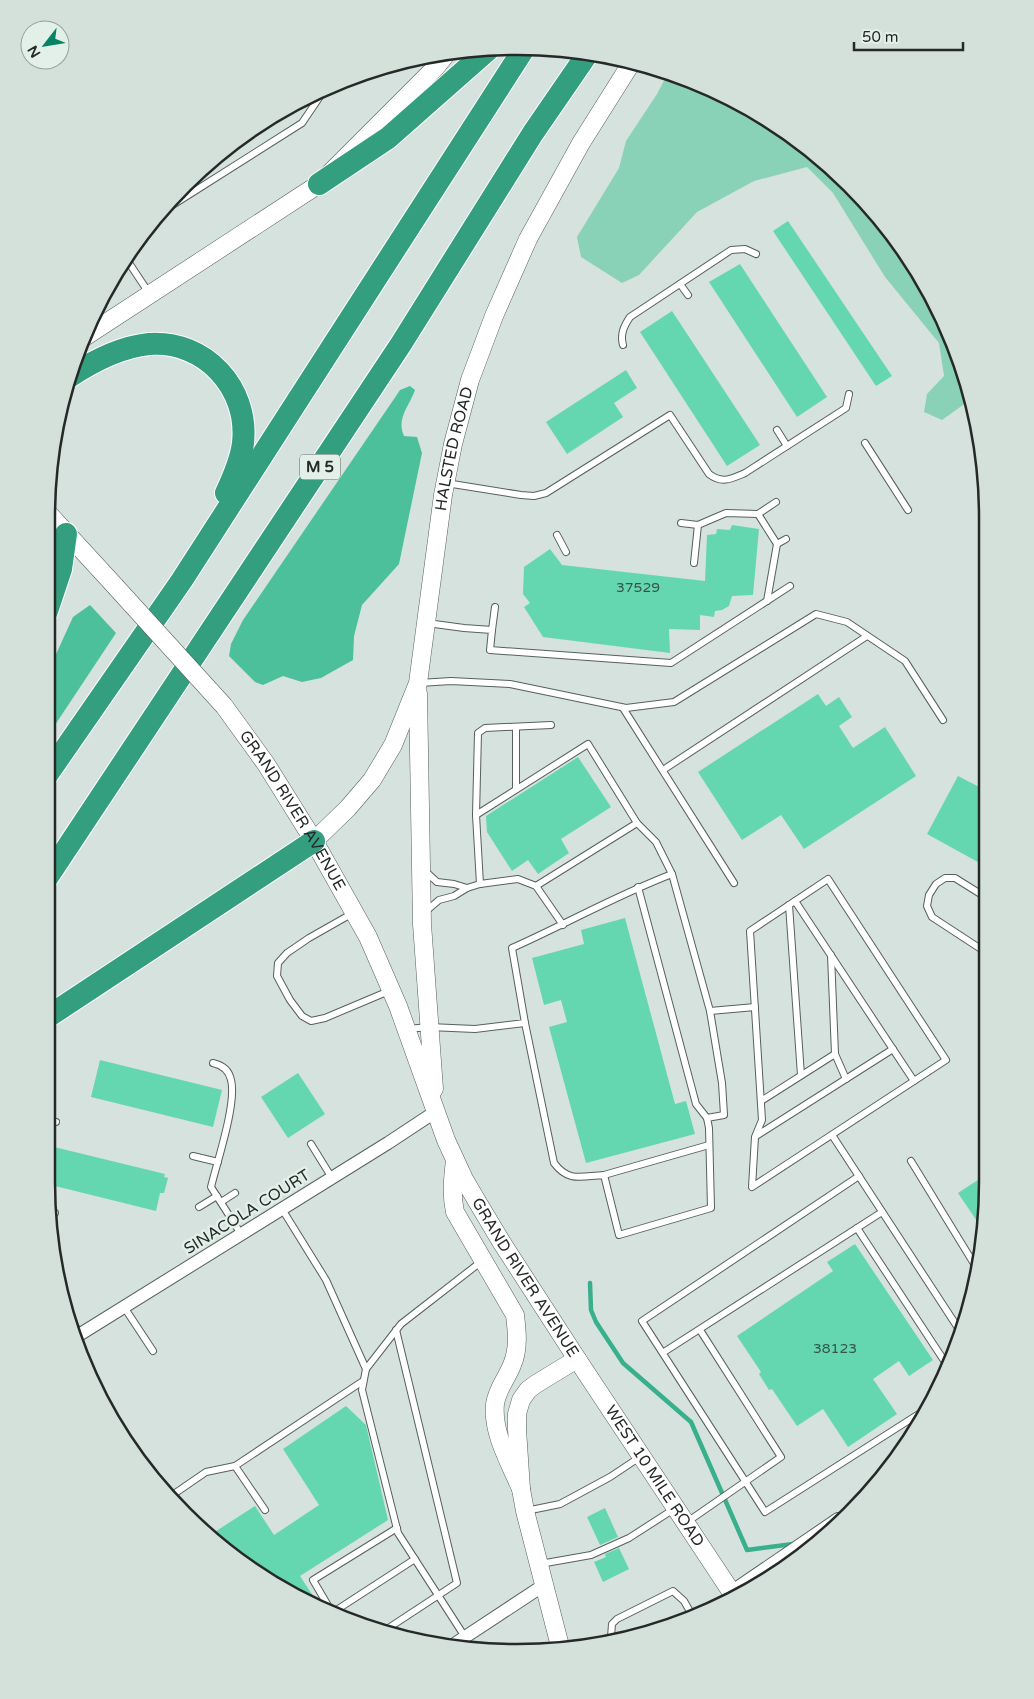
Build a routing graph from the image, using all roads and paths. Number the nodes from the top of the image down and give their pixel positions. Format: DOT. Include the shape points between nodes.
graph roads {
  1 [pos="520,55"];
  2 [pos="480,57"];
  3 [pos="583,60"];
  4 [pos="441,62"];
  5 [pos="628,69"];
  6 [pos="317,101"];
  7 [pos="319,184"];
  8 [pos="181,199"];
  9 [pos="756,254"];
  10 [pos="130,265"];
  11 [pos="680,284"];
  12 [pos="149,293"];
  13 [pos="688,296"];
  14 [pos="95,330"];
  15 [pos="623,345"];
  16 [pos="79,371"];
  17 [pos="849,394"];
  18 [pos="777,430"];
  19 [pos="865,443"];
  20 [pos="787,446"];
  21 [pos="446,483"];
  22 [pos="776,502"];
  23 [pos="908,510"];
  24 [pos="758,514"];
  25 [pos="55,521"];
  26 [pos="681,523"];
  27 [pos="698,525"];
  28 [pos="66,534"];
  29 [pos="557,535"];
  30 [pos="786,539"];
  31 [pos="777,544"];
  32 [pos="566,552"];
  33 [pos="694,563"];
  34 [pos="182,580"];
  35 [pos="790,586"];
  36 [pos="55,587"];
  37 [pos="767,601"];
  38 [pos="495,607"];
  39 [pos="425,623"];
  40 [pos="492,630"];
  41 [pos="867,636"];
  42 [pos="418,684"];
  43 [pos="623,708"];
  44 [pos="943,720"];
  45 [pos="551,725"];
  46 [pos="516,727"];
  47 [pos="55,763"];
  48 [pos="663,770"];
  49 [pos="516,789"];
  50 [pos="476,815"];
  51 [pos="637,823"];
  52 [pos="314,841"];
  53 [pos="55,866"];
  54 [pos="421,867"];
  55 [pos="672,874"];
  56 [pos="734,882"];
  57 [pos="480,884"];
  58 [pos="536,886"];
  59 [pos="638,887"];
  60 [pos="466,888"];
  61 [pos="979,893"];
  62 [pos="792,903"];
  63 [pos="354,912"];
  64 [pos="422,914"];
  65 [pos="564,925"];
  66 [pos="979,948"];
  67 [pos="831,955"];
  68 [pos="391,991"];
  69 [pos="755,1007"];
  70 [pos="710,1011"];
  71 [pos="55,1012"];
  72 [pos="525,1023"];
  73 [pos="429,1027"];
  74 [pos="406,1029"];
  75 [pos="893,1049"];
  76 [pos="835,1054"];
  77 [pos="212,1062"];
  78 [pos="801,1076"];
  79 [pos="846,1079"];
  80 [pos="914,1081"];
  81 [pos="761,1101"];
  82 [pos="435,1112"];
  83 [pos="707,1118"];
  84 [pos="832,1135"];
  85 [pos="754,1137"];
  86 [pos="312,1144"];
  87 [pos="709,1145"];
  88 [pos="193,1156"];
  89 [pos="456,1160"];
  90 [pos="911,1161"];
  91 [pos="218,1162"];
  92 [pos="604,1175"];
  93 [pos="859,1176"];
  94 [pos="332,1178"];
  95 [pos="235,1193"];
  96 [pos="219,1199"];
  97 [pos="199,1207"];
  98 [pos="282,1209"];
  99 [pos="882,1212"];
  100 [pos="857,1228"];
  101 [pos="241,1234"];
  102 [pos="483,1260"];
  103 [pos="972,1260"];
  104 [pos="124,1307"];
  105 [pos="956,1325"];
  106 [pos="396,1330"];
  107 [pos="700,1330"];
  108 [pos="81,1334"];
  109 [pos="153,1351"];
  110 [pos="664,1352"];
  111 [pos="577,1359"];
  112 [pos="944,1360"];
  113 [pos="366,1368"];
  114 [pos="364,1381"];
  115 [pos="915,1416"];
  116 [pos="641,1456"];
  117 [pos="235,1466"];
  118 [pos="746,1482"];
  119 [pos="521,1489"];
  120 [pos="175,1493"];
  121 [pos="676,1508"];
  122 [pos="265,1510"];
  123 [pos="525,1511"];
  124 [pos="686,1523"];
  125 [pos="397,1528"];
  126 [pos="809,1540"];
  127 [pos="415,1559"];
  128 [pos="539,1564"];
  129 [pos="544,1585"];
  130 [pos="743,1585"];
  131 [pos="731,1591"];
  132 [pos="438,1594"];
  133 [pos="326,1602"];
  134 [pos="339,1608"];
  135 [pos="689,1611"];
  136 [pos="391,1626"];
  137 [pos="611,1634"];
  138 [pos="460,1640"];
  139 [pos="559,1642"];
  1 -- 34 [label="highway"];
  2 -- 7 [label="highway" via="388,138"];
  3 -- 53 [label="highway, M 5" via="533,133 401,344"];
  4 -- 7 [label="main road"];
  5 -- 21 [label="main road, HALSTED ROAD" via="581,143 528,239 494,316 470,380"];
  6 -- 8 [label="lane" via="302,123"];
  7 -- 12 [label="main road"];
  9 -- 11 [label="lane" via="745,249 731,250"];
  10 -- 12 [label="lane"];
  11 -- 13 [label="lane"];
  11 -- 15 [label="lane" via="630,317 623,328"];
  12 -- 14 [label="main road"];
  16 -- 34 [label="highway" via="116,352 149,344 166,344 194,352 207,360 223,375 234,392 244,430 239,462"];
  17 -- 20 [label="lane" via="846,408"];
  18 -- 20 [label="lane"];
  19 -- 23 [label="lane"];
  20 -- 21 [label="lane" via="745,473 716,480 670,416 546,493 521,495"];
  21 -- 39 [label="main road, HALSTED ROAD"];
  22 -- 24 [label="lane"];
  24 -- 27 [label="lane" via="726,513"];
  24 -- 31 [label="lane"];
  25 -- 28 [label="main road, GRAND RIVER AVENUE"];
  26 -- 27 [label="lane"];
  27 -- 33 [label="lane"];
  28 -- 36 [label="highway"];
  28 -- 52 [label="main road, GRAND RIVER AVENUE, bridge" via="224,706 266,764"];
  29 -- 32 [label="lane"];
  30 -- 31 [label="lane"];
  31 -- 37 [label="lane"];
  34 -- 47 [label="highway"];
  35 -- 37 [label="lane"];
  37 -- 40 [label="lane" via="671,663 490,650"];
  38 -- 40 [label="lane"];
  39 -- 40 [label="lane"];
  39 -- 42 [label="main road, HALSTED ROAD"];
  41 -- 43 [label="lane" via="847,622 816,614 674,702"];
  41 -- 44 [label="lane" via="905,661"];
  41 -- 48 [label="lane"];
  42 -- 43 [label="lane" via="451,681 510,684"];
  42 -- 52 [label="main road, HALSTED ROAD" via="394,745 372,780"];
  42 -- 54 [label="main road"];
  43 -- 48 [label="lane"];
  45 -- 46 [label="lane"];
  46 -- 49 [label="lane"];
  46 -- 50 [label="lane" via="485,728 478,734"];
  48 -- 56 [label="lane"];
  49 -- 50 [label="lane"];
  49 -- 51 [label="lane" via="588,744"];
  50 -- 57 [label="lane"];
  51 -- 55 [label="lane" via="656,842"];
  51 -- 58 [label="lane"];
  52 -- 63 [label="main road, GRAND RIVER AVENUE"];
  52 -- 71 [label="highway"];
  54 -- 60 [label="lane" via="437,882"];
  54 -- 64 [label="main road"];
  55 -- 59 [label="lane"];
  55 -- 70 [label="lane"];
  57 -- 58 [label="lane" via="518,879"];
  57 -- 60 [label="lane"];
  58 -- 65 [label="lane"];
  59 -- 65 [label="lane"];
  59 -- 83 [label="lane" via="696,1104"];
  60 -- 64 [label="lane" via="439,900"];
  61 -- 66 [label="lane" via="955,878 945,878 936,884 927,906 932,917"];
  62 -- 67 [label="lane"];
  62 -- 69 [label="lane" via="750,931"];
  62 -- 78 [label="lane"];
  62 -- 80 [label="lane" via="828,879 946,1060"];
  63 -- 68 [label="main road, GRAND RIVER AVENUE"];
  63 -- 68 [label="lane" via="287,952 278,962 277,976 302,1016 311,1021"];
  64 -- 73 [label="main road"];
  65 -- 72 [label="lane" via="512,948"];
  67 -- 75 [label="lane"];
  67 -- 76 [label="lane"];
  68 -- 74 [label="main road, GRAND RIVER AVENUE"];
  69 -- 70 [label="lane"];
  69 -- 81 [label="lane"];
  70 -- 83 [label="lane" via="724,1116"];
  72 -- 73 [label="lane" via="475,1029"];
  72 -- 92 [label="lane" via="554,1163 571,1177"];
  73 -- 74 [label="lane"];
  73 -- 82 [label="main road"];
  74 -- 82 [label="main road, GRAND RIVER AVENUE"];
  75 -- 79 [label="lane"];
  75 -- 80 [label="lane"];
  76 -- 78 [label="lane"];
  76 -- 79 [label="lane"];
  77 -- 91 [label="lane" via="227,1070 232,1081 232,1103"];
  78 -- 81 [label="lane"];
  79 -- 85 [label="lane"];
  80 -- 84 [label="lane"];
  81 -- 85 [label="lane" via="762,1120"];
  82 -- 89 [label="main road, GRAND RIVER AVENUE"];
  82 -- 94 [label="street, SINACOLA COURT"];
  83 -- 87 [label="lane"];
  84 -- 85 [label="lane" via="752,1187"];
  84 -- 93 [label="lane"];
  86 -- 94 [label="lane"];
  87 -- 92 [label="lane"];
  87 -- 92 [label="lane" via="710,1208 619,1235"];
  88 -- 91 [label="lane"];
  89 -- 102 [label="main road, GRAND RIVER AVENUE" via="452,1186 455,1212"];
  89 -- 111 [label="main road, GRAND RIVER AVENUE" via="502,1244"];
  90 -- 103 [label="lane"];
  91 -- 96 [label="lane" via="211,1187"];
  93 -- 99 [label="lane"];
  93 -- 110 [label="lane" via="642,1321"];
  94 -- 98 [label="street, SINACOLA COURT"];
  95 -- 96 [label="lane"];
  96 -- 97 [label="lane"];
  96 -- 101 [label="lane"];
  98 -- 101 [label="street, SINACOLA COURT"];
  98 -- 113 [label="lane" via="326,1280"];
  99 -- 100 [label="lane"];
  99 -- 105 [label="lane"];
  100 -- 107 [label="lane"];
  100 -- 112 [label="lane"];
  101 -- 104 [label="street, SINACOLA COURT"];
  102 -- 106 [label="lane"];
  102 -- 119 [label="main road, GRAND RIVER AVENUE" via="515,1315 518,1333 516,1353 495,1404 499,1435"];
  104 -- 108 [label="street, SINACOLA COURT"];
  104 -- 109 [label="lane"];
  106 -- 113 [label="lane"];
  106 -- 132 [label="lane" via="457,1582"];
  107 -- 110 [label="lane"];
  107 -- 118 [label="lane" via="781,1457"];
  110 -- 118 [label="lane"];
  111 -- 116 [label="main road, WEST 10 MILE ROAD"];
  111 -- 119 [label="main road, GRAND RIVER AVENUE" via="536,1384 521,1400 516,1414"];
  113 -- 114 [label="lane"];
  114 -- 117 [label="lane"];
  114 -- 125 [label="lane" via="362,1390"];
  115 -- 118 [label="lane" via="765,1512"];
  116 -- 121 [label="main road, WEST 10 MILE ROAD"];
  116 -- 123 [label="lane" via="610,1478 560,1504"];
  117 -- 120 [label="lane" via="206,1472"];
  117 -- 122 [label="lane"];
  118 -- 124 [label="lane"];
  119 -- 123 [label="main road, GRAND RIVER AVENUE"];
  121 -- 124 [label="main road, WEST 10 MILE ROAD"];
  121 -- 128 [label="lane" via="629,1538 591,1555"];
  123 -- 128 [label="main road, GRAND RIVER AVENUE"];
  124 -- 131 [label="main road, WEST 10 MILE ROAD"];
  125 -- 127 [label="lane"];
  125 -- 133 [label="lane" via="312,1580"];
  126 -- 130 [label="street"];
  127 -- 132 [label="lane"];
  127 -- 134 [label="lane"];
  128 -- 129 [label="main road, GRAND RIVER AVENUE"];
  129 -- 138 [label="street"];
  129 -- 139 [label="main road, GRAND RIVER AVENUE"];
  132 -- 136 [label="lane"];
  132 -- 138 [label="lane"];
  135 -- 137 [label="lane" via="673,1591 617,1619 612,1624"];
}
